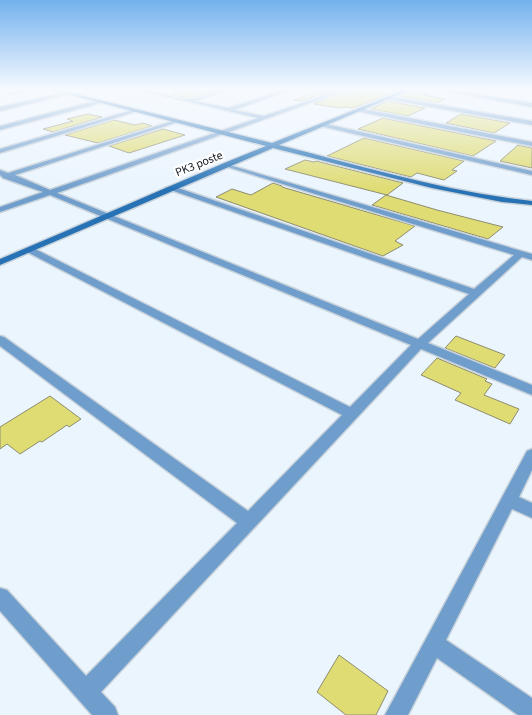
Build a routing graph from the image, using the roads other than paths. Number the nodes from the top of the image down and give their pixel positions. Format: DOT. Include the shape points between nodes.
graph roads {
  1 [pos="18,123"];
  2 [pos="93,123"];
  3 [pos="171,123"];
  4 [pos="180,123"];
  5 [pos="247,123"];
  6 [pos="326,123"];
  7 [pos="426,123"];
  8 [pos="322,125"];
  9 [pos="0,128"];
  10 [pos="219,133"];
  11 [pos="532,144"];
  12 [pos="270,146"];
  13 [pos="0,151"];
  14 [pos="224,165"];
  15 [pos="532,173"];
  16 [pos="3,175"];
  17 [pos="170,188"];
  18 [pos="49,192"];
  19 [pos="532,203"];
  20 [pos="0,210"];
  21 [pos="108,216"];
  22 [pos="30,250"];
  23 [pos="526,255"];
  24 [pos="0,262"];
  25 [pos="476,293"];
  26 [pos="0,340"];
  27 [pos="419,344"];
  28 [pos="532,390"];
  29 [pos="352,414"];
  30 [pos="532,455"];
  31 [pos="509,500"];
  32 [pos="532,511"];
  33 [pos="249,522"];
  34 [pos="0,597"];
  35 [pos="433,643"];
  36 [pos="86,692"];
  37 [pos="532,711"];
  38 [pos="107,715"];
  39 [pos="396,715"];
  1 -- 9 [label="street"];
  2 -- 13 [label="street"];
  3 -- 16 [label="street"];
  4 -- 10 [label="street"];
  5 -- 10 [label="street"];
  6 -- 8 [label="street, PK3 poste"];
  7 -- 11 [label="street"];
  8 -- 12 [label="street, PK3 poste"];
  8 -- 15 [label="street"];
  10 -- 12 [label="street"];
  10 -- 18 [label="street"];
  12 -- 14 [label="street, PK3 poste"];
  12 -- 19 [label="street" via="432,186"];
  14 -- 17 [label="street, PK3 poste"];
  14 -- 23 [label="street"];
  16 -- 18 [label="street"];
  17 -- 21 [label="street, PK3 poste"];
  17 -- 25 [label="street"];
  18 -- 20 [label="street"];
  18 -- 21 [label="street"];
  21 -- 22 [label="street, PK3 poste"];
  21 -- 27 [label="street"];
  22 -- 24 [label="street, PK3 poste"];
  22 -- 29 [label="street"];
  23 -- 25 [label="street"];
  25 -- 27 [label="street"];
  26 -- 33 [label="street"];
  27 -- 28 [label="street"];
  27 -- 29 [label="street"];
  29 -- 33 [label="street"];
  30 -- 31 [label="street"];
  31 -- 32 [label="street"];
  31 -- 35 [label="street"];
  33 -- 36 [label="street"];
  34 -- 36 [label="street"];
  35 -- 37 [label="street"];
  35 -- 39 [label="street"];
  36 -- 38 [label="street"];
}
